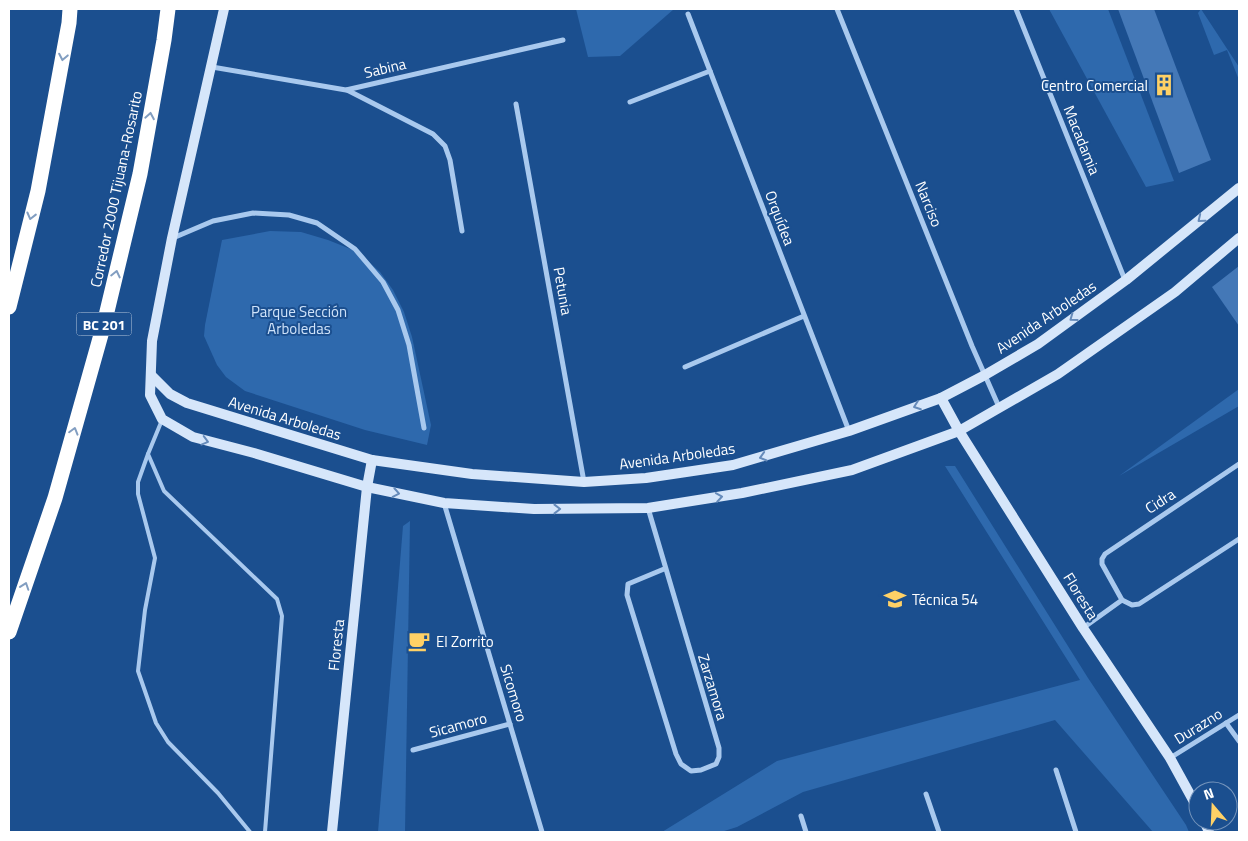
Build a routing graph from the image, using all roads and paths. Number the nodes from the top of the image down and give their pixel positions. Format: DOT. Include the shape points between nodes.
graph roads {
  1 [pos="70,9"];
  2 [pos="168,9"];
  3 [pos="224,9"];
  4 [pos="837,9"];
  5 [pos="1016,9"];
  6 [pos="688,14"];
  7 [pos="562,40"];
  8 [pos="212,67"];
  9 [pos="710,70"];
  10 [pos="346,90"];
  11 [pos="630,102"];
  12 [pos="516,104"];
  13 [pos="1239,188"];
  14 [pos="462,231"];
  15 [pos="172,238"];
  16 [pos="1239,238"];
  17 [pos="1126,280"];
  18 [pos="9,307"];
  19 [pos="804,316"];
  20 [pos="685,367"];
  21 [pos="151,375"];
  22 [pos="985,375"];
  23 [pos="941,398"];
  24 [pos="999,407"];
  25 [pos="162,419"];
  26 [pos="424,428"];
  27 [pos="849,431"];
  28 [pos="959,431"];
  29 [pos="148,454"];
  30 [pos="372,460"];
  31 [pos="1239,464"];
  32 [pos="584,482"];
  33 [pos="367,487"];
  34 [pos="444,503"];
  35 [pos="648,508"];
  36 [pos="1239,539"];
  37 [pos="664,569"];
  38 [pos="1122,600"];
  39 [pos="1083,628"];
  40 [pos="9,632"];
  41 [pos="1239,715"];
  42 [pos="1226,723"];
  43 [pos="510,724"];
  44 [pos="1239,741"];
  45 [pos="413,750"];
  46 [pos="1170,758"];
  47 [pos="1056,770"];
  48 [pos="1188,790"];
  49 [pos="926,794"];
  50 [pos="801,816"];
  51 [pos="250,832"];
  52 [pos="265,832"];
  53 [pos="332,832"];
  54 [pos="542,832"];
  55 [pos="806,832"];
  56 [pos="939,832"];
  57 [pos="1076,832"];
  1 -- 18 [label="highway, one-way" via="38,191"];
  40 -- 2 [label="highway, Corredor 2000 Tijuana-Rosarito / BC 201, one-way" via="55,498 104,324 140,174"];
  3 -- 8 [label="street"];
  4 -- 22 [label="street, Narciso"];
  5 -- 17 [label="street, Macadamia"];
  6 -- 9 [label="street, Orquídea"];
  7 -- 10 [label="street, Sabina"];
  8 -- 10 [label="street, Sabina"];
  8 -- 15 [label="street"];
  9 -- 11 [label="street"];
  9 -- 19 [label="street, Orquídea"];
  10 -- 14 [label="street" via="433,134 445,146"];
  12 -- 32 [label="street, Petunia"];
  13 -- 17 [label="street, Avenida Arboledas, one-way"];
  15 -- 21 [label="street" via="152,341"];
  15 -- 26 [label="street" via="213,220 253,213 289,215 318,223 354,249 383,282 398,310 409,345"];
  16 -- 24 [label="street" via="1175,292 1058,374"];
  17 -- 22 [label="street, Avenida Arboledas, one-way" via="1038,344"];
  19 -- 20 [label="street"];
  19 -- 27 [label="street, Orquídea"];
  21 -- 25 [label="street" via="150,395"];
  21 -- 30 [label="street, Avenida Arboledas" via="170,394 187,404"];
  22 -- 23 [label="street, Avenida Arboledas"];
  22 -- 24 [label="street, Narciso"];
  23 -- 27 [label="street, Avenida Arboledas, one-way"];
  23 -- 28 [label="street, Floresta"];
  24 -- 28 [label="street"];
  25 -- 29 [label="lane"];
  25 -- 33 [label="street, one-way" via="193,437"];
  27 -- 32 [label="street, Avenida Arboledas, one-way" via="733,465 646,478"];
  35 -- 28 [label="street, one-way" via="852,470"];
  28 -- 39 [label="street, Floresta"];
  29 -- 51 [label="lane" via="138,482 138,494 155,558 138,671 156,723 168,742 218,793"];
  29 -- 52 [label="lane" via="164,491 277,600 282,616"];
  30 -- 32 [label="street, Avenida Arboledas" via="472,474"];
  30 -- 33 [label="street, Floresta"];
  31 -- 38 [label="street, Cidra" via="1105,554 1102,564"];
  33 -- 34 [label="street, one-way"];
  33 -- 53 [label="street, Floresta"];
  34 -- 35 [label="street, one-way" via="534,509"];
  34 -- 43 [label="street, Sicomoro"];
  35 -- 37 [label="street"];
  36 -- 38 [label="street" via="1139,604 1132,605"];
  37 -- 37 [label="street, Zarzamora" via="716,739 719,757 716,764 701,770 691,771 681,764 676,754 626,589 628,584"];
  38 -- 39 [label="street"];
  39 -- 46 [label="street, Floresta"];
  41 -- 42 [label="street, Durazno"];
  42 -- 44 [label="street"];
  42 -- 46 [label="street, Durazno"];
  43 -- 45 [label="street, Sicamoro"];
  43 -- 54 [label="street, Sicomoro"];
  46 -- 48 [label="street, Floresta"];
  47 -- 57 [label="street"];
  49 -- 56 [label="street"];
  50 -- 55 [label="street"];
}
